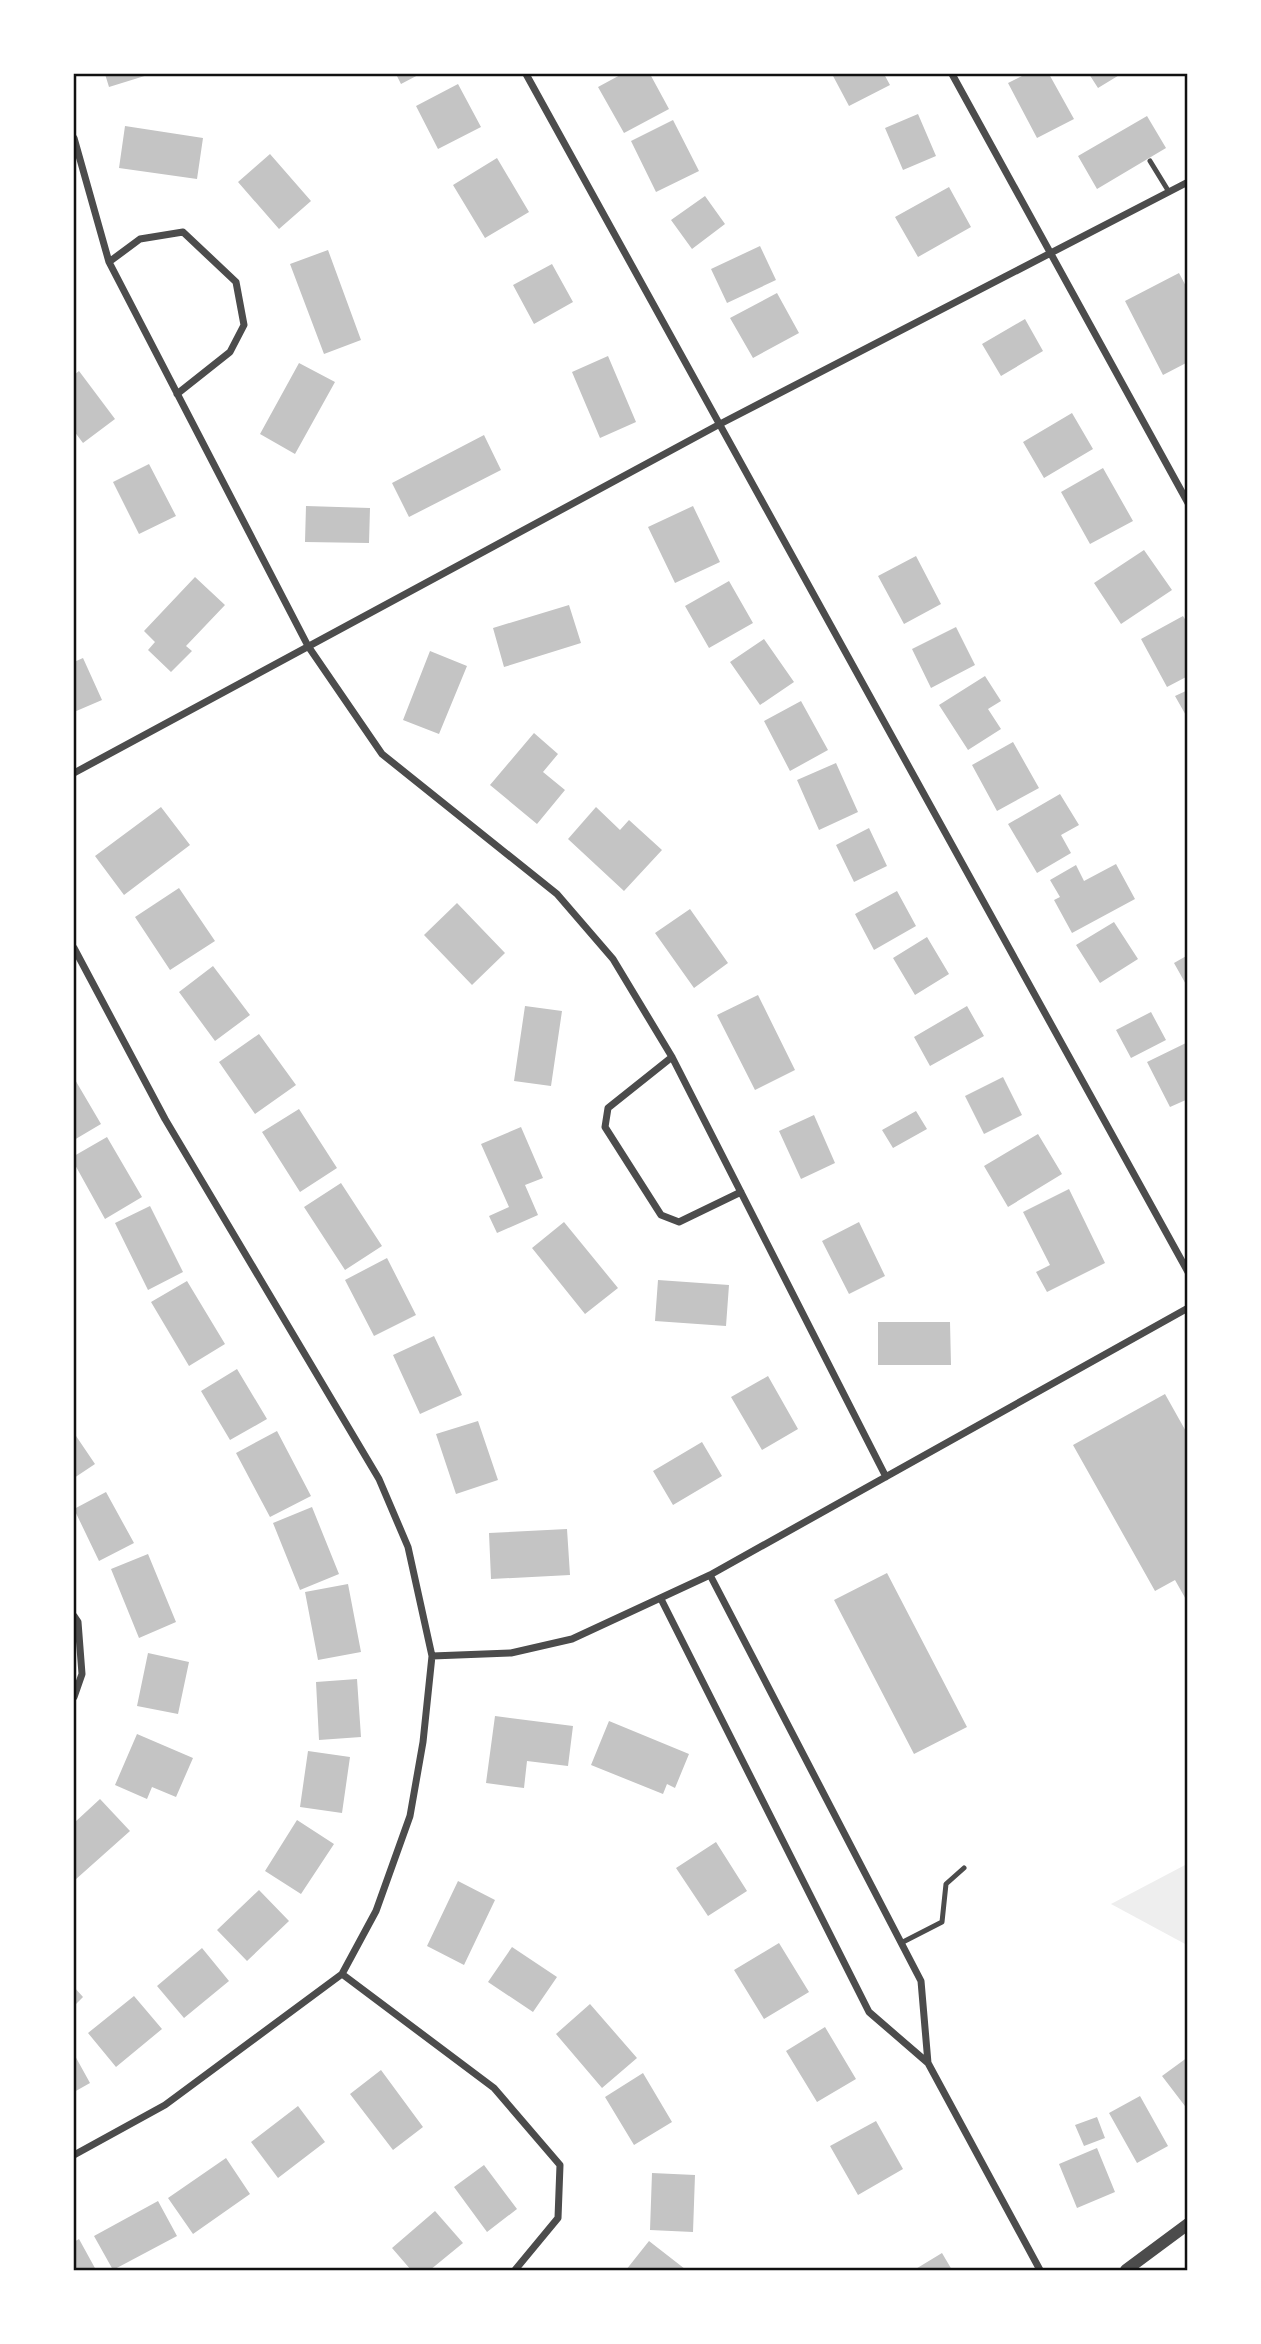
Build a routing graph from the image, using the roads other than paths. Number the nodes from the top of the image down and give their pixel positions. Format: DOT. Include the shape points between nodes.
graph roads {
  1 [pos="526,74"];
  2 [pos="952,74"];
  3 [pos="74,138"];
  4 [pos="1150,161"];
  5 [pos="1188,182"];
  6 [pos="1168,192"];
  7 [pos="1051,254"];
  8 [pos="108,262"];
  9 [pos="177,394"];
  10 [pos="720,425"];
  11 [pos="1188,503"];
  12 [pos="308,646"];
  13 [pos="74,773"];
  14 [pos="74,948"];
  15 [pos="672,1057"];
  16 [pos="741,1192"];
  17 [pos="1188,1272"];
  18 [pos="1188,1308"];
  19 [pos="886,1478"];
  20 [pos="710,1575"];
  21 [pos="661,1598"];
  22 [pos="74,1616"];
  23 [pos="432,1656"];
  24 [pos="74,1697"];
  25 [pos="964,1868"];
  26 [pos="901,1943"];
  27 [pos="342,1974"];
  28 [pos="928,2063"];
  29 [pos="74,2155"];
  30 [pos="1188,2224"];
  31 [pos="515,2270"];
  32 [pos="1040,2270"];
  33 [pos="1126,2270"];
  1 -- 10 [label="street"];
  2 -- 7 [label="street"];
  3 -- 8 [label="street"];
  4 -- 6 [label="lane"];
  5 -- 6 [label="street"];
  6 -- 7 [label="street"];
  7 -- 10 [label="street"];
  7 -- 11 [label="street"];
  8 -- 9 [label="street"];
  8 -- 9 [label="street" via="140,239 183,232 236,282 244,325 230,352"];
  9 -- 12 [label="street"];
  10 -- 12 [label="street"];
  10 -- 17 [label="street"];
  12 -- 13 [label="street"];
  12 -- 15 [label="street" via="382,754 557,894 613,959"];
  14 -- 23 [label="street" via="165,1119 379,1479 408,1547"];
  15 -- 16 [label="street"];
  15 -- 16 [label="street" via="608,1108 605,1127 661,1215 679,1222"];
  16 -- 19 [label="street"];
  18 -- 19 [label="street"];
  19 -- 20 [label="street"];
  20 -- 21 [label="street"];
  20 -- 26 [label="street"];
  21 -- 23 [label="street" via="572,1639 511,1653"];
  21 -- 28 [label="street" via="869,2012"];
  22 -- 24 [label="street" via="82,1674"];
  23 -- 27 [label="street" via="410,1816 376,1911"];
  25 -- 26 [label="lane" via="946,1884 942,1922"];
  26 -- 28 [label="street" via="921,1981"];
  27 -- 29 [label="street" via="165,2105"];
  27 -- 31 [label="street" via="494,2088 560,2165 558,2218"];
  28 -- 32 [label="street"];
  30 -- 33 [label="street"];
}
